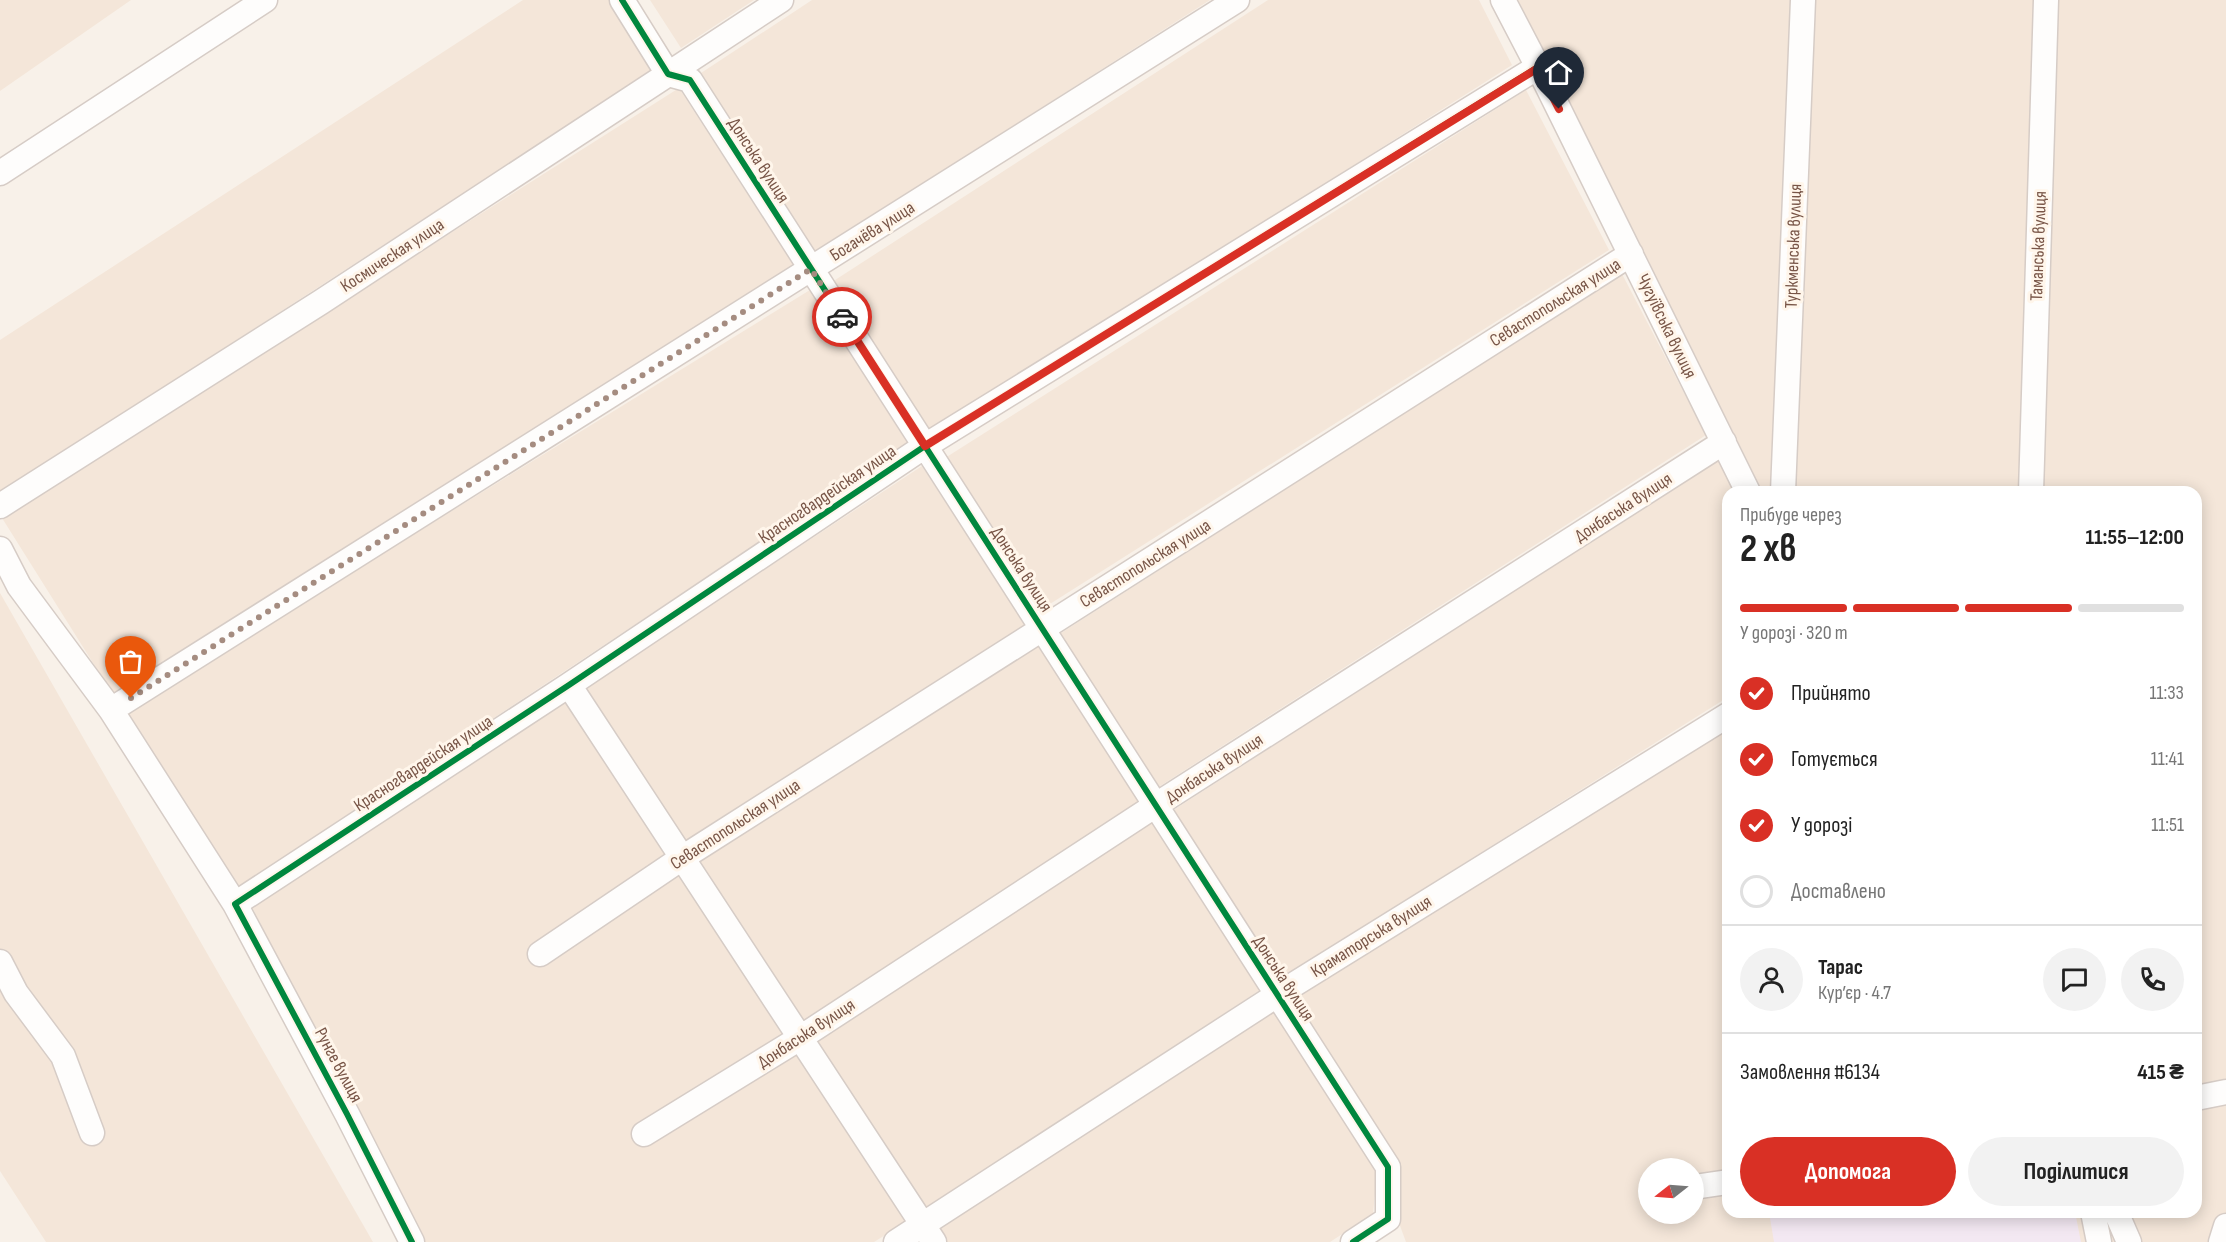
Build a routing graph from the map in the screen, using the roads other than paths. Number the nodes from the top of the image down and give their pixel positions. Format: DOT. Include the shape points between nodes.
graph roads {
  1 [pos="265,0"];
  2 [pos="622,0"];
  3 [pos="782,0"];
  4 [pos="1237,0"];
  5 [pos="1503,0"];
  6 [pos="1803,0"];
  7 [pos="2046,0"];
  8 [pos="1538,68"];
  9 [pos="668,74"];
  10 [pos="0,173"];
  11 [pos="1631,254"];
  12 [pos="811,269"];
  13 [pos="1724,442"];
  14 [pos="925,446"];
  15 [pos="1745,486"];
  16 [pos="1783,486"];
  17 [pos="2031,486"];
  18 [pos="0,506"];
  19 [pos="0,549"];
  20 [pos="1042,628"];
  21 [pos="568,685"];
  22 [pos="111,710"];
  23 [pos="1722,719"];
  24 [pos="1156,805"];
  25 [pos="682,858"];
  26 [pos="235,904"];
  27 [pos="540,954"];
  28 [pos="0,962"];
  29 [pos="1277,994"];
  30 [pos="800,1038"];
  31 [pos="2226,1092"];
  32 [pos="2202,1097"];
  33 [pos="92,1133"];
  34 [pos="644,1134"];
  35 [pos="1722,1183"];
  36 [pos="1704,1186"];
  37 [pos="2094,1218"];
  38 [pos="2119,1218"];
  39 [pos="2226,1226"];
  40 [pos="928,1234"];
  41 [pos="412,1242"];
  42 [pos="896,1242"];
  43 [pos="1353,1242"];
  44 [pos="2099,1242"];
  45 [pos="2129,1242"];
  46 [pos="2222,1242"];
  1 -- 10 [label="street"];
  2 -- 9 [label="street"];
  3 -- 9 [label="street, Космическая улица"];
  4 -- 12 [label="street, Богачёва улица"];
  5 -- 8 [label="street, Чугуївська вулиця"];
  6 -- 16 [label="street, Туркменська вулиця"];
  7 -- 17 [label="street, Таманська вулиця"];
  8 -- 11 [label="street, Чугуївська вулиця"];
  8 -- 14 [label="street, Красногвардейская улица"];
  9 -- 12 [label="street, Донська вулиця" via="690,80"];
  9 -- 18 [label="street, Космическая улица" via="321,302"];
  11 -- 13 [label="street, Чугуївська вулиця"];
  11 -- 20 [label="street, Севастопольская улица"];
  12 -- 14 [label="street, Донська вулиця"];
  12 -- 22 [label="street, Богачёва улица"];
  13 -- 15 [label="street, Чугуївська вулиця"];
  13 -- 24 [label="street, Донбаська вулиця"];
  14 -- 20 [label="street, Донська вулиця"];
  14 -- 21 [label="street, Красногвардейская улица"];
  19 -- 22 [label="street, Рунге вулиця" via="20,586"];
  20 -- 24 [label="street, Донська вулиця"];
  20 -- 25 [label="street, Севастопольская улица"];
  21 -- 25 [label="street"];
  21 -- 26 [label="street, Красногвардейская улица"];
  22 -- 26 [label="street, Рунге вулиця"];
  23 -- 29 [label="street, Краматорська вулиця"];
  24 -- 29 [label="street, Донська вулиця"];
  24 -- 30 [label="street, Донбаська вулиця"];
  25 -- 27 [label="street, Севастопольская улица"];
  25 -- 30 [label="street"];
  26 -- 41 [label="street, Рунге вулиця"];
  28 -- 33 [label="street" via="16,993 63,1056"];
  29 -- 40 [label="street, Краматорська вулиця"];
  29 -- 43 [label="street, Донська вулиця" via="1388,1167 1388,1219"];
  30 -- 34 [label="street, Донбаська вулиця"];
  30 -- 40 [label="street"];
  31 -- 32 [label="street"];
  35 -- 36 [label="street"];
  37 -- 44 [label="street"];
  38 -- 45 [label="street"];
  39 -- 46 [label="street"];
  40 -- 42 [label="street, Краматорська вулиця"];
}
